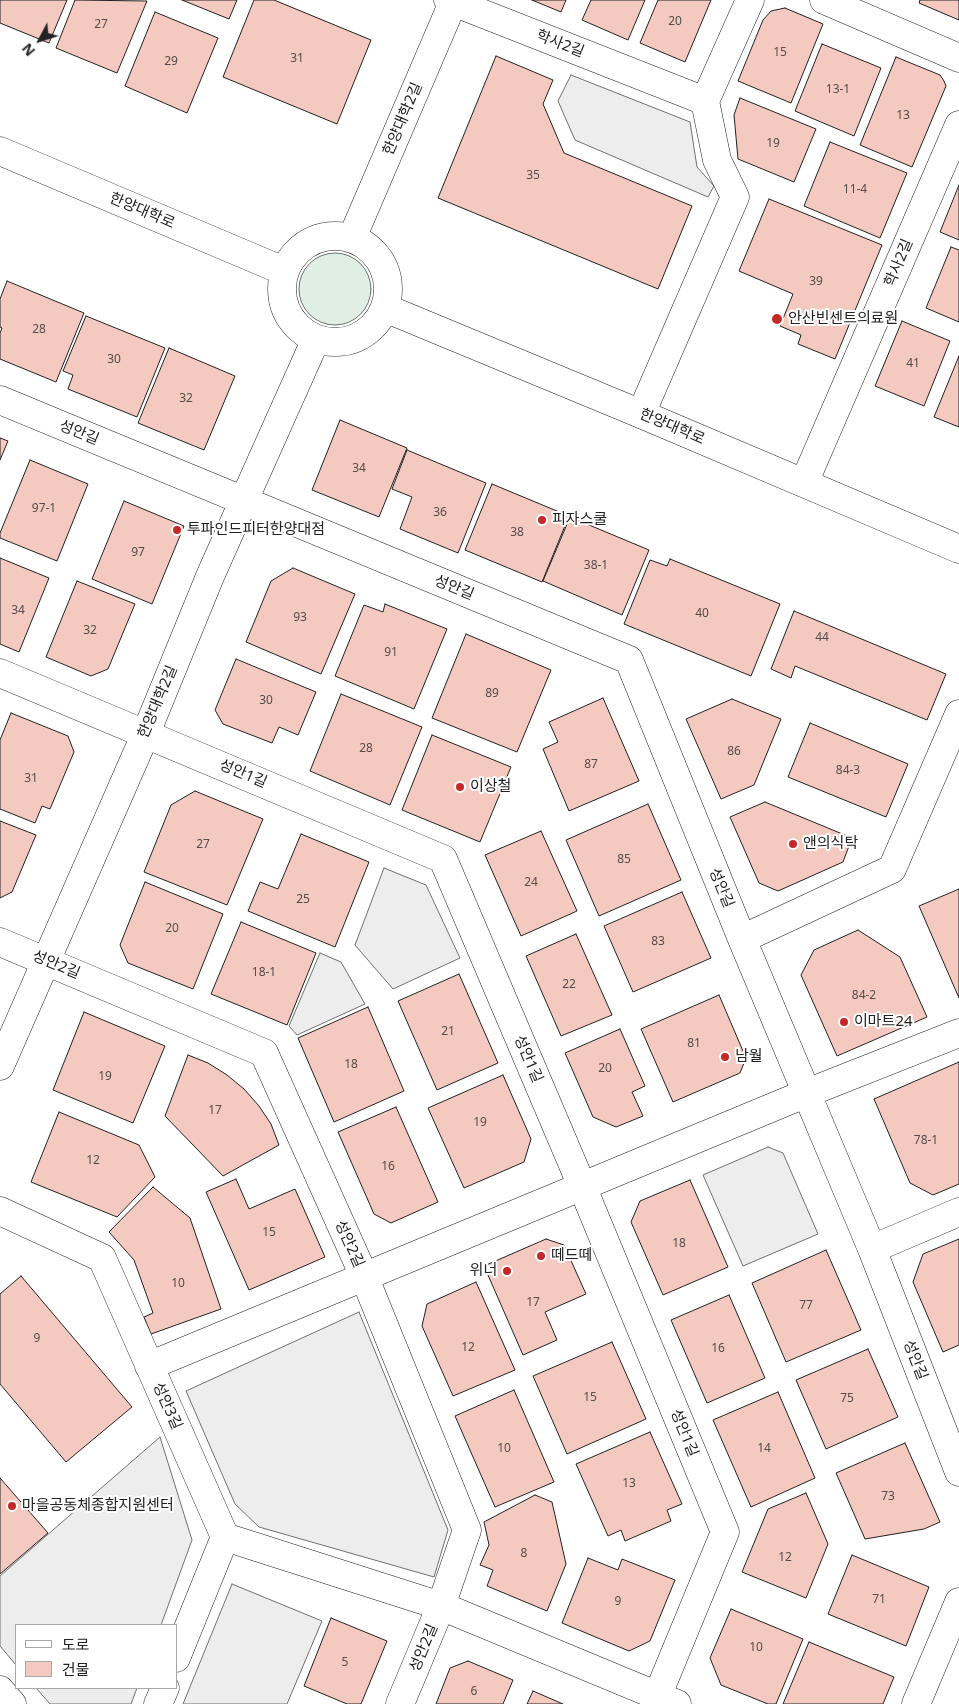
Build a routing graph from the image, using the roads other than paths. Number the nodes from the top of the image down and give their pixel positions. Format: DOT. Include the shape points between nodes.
graph roads {
  1 [pos="750,0"];
  2 [pos="824,0"];
  3 [pos="452,1"];
  4 [pos="959,58"];
  5 [pos="705,100"];
  6 [pos="959,125"];
  7 [pos="0,151"];
  8 [pos="352,238"];
  9 [pos="284,271"];
  10 [pos="385,308"];
  11 [pos="316,339"];
  12 [pos="0,400"];
  13 [pos="641,414"];
  14 [pos="804,483"];
  15 [pos="245,502"];
  16 [pos="959,549"];
  17 [pos="0,673"];
  18 [pos="959,714"];
  19 [pos="146,733"];
  20 [pos="742,939"];
  21 [pos="0,942"];
  22 [pos="47,961"];
  23 [pos="959,1033"];
  24 [pos="0,1066"];
  25 [pos="807,1093"];
  26 [pos="582,1186"];
  27 [pos="0,1211"];
  28 [pos="959,1212"];
  29 [pos="872,1249"];
  30 [pos="364,1276"];
  31 [pos="150,1366"];
  32 [pos="959,1472"];
  33 [pos="224,1537"];
  34 [pos="959,1602"];
  35 [pos="441,1606"];
  36 [pos="178,1653"];
  37 [pos="165,1689"];
  38 [pos="0,1690"];
  39 [pos="662,1701"];
  40 [pos="12,1704"];
  41 [pos="158,1704"];
  42 [pos="400,1704"];
  43 [pos="916,1704"];
  1 -- 5 [label="street"];
  2 -- 4 [label="street"];
  3 -- 5 [label="street, 학사2길"];
  3 -- 8 [label="street, 한양대학2길"];
  5 -- 13 [label="street" via="717,160 735,198"];
  6 -- 14 [label="street, 학사2길"];
  7 -- 9 [label="street, 한양대학로"];
  8 -- 9 [label="street" via="336,235 319,237 292,256"];
  8 -- 10 [label="street" via="368,246 379,259 386,274 388,292"];
  9 -- 11 [label="street" via="281,287 283,304 302,331"];
  10 -- 11 [label="street" via="364,334 332,342"];
  10 -- 13 [label="street, 한양대학로"];
  11 -- 15 [label="street, 한양대학2길"];
  12 -- 15 [label="street, 성안길"];
  13 -- 14 [label="street, 한양대학로"];
  14 -- 16 [label="street, 한양대학로"];
  15 -- 19 [label="street, 한양대학2길" via="211,574"];
  15 -- 20 [label="street, 성안길" via="629,660"];
  17 -- 19 [label="street, 성안1길"];
  18 -- 20 [label="street" via="892,868"];
  19 -- 22 [label="street, 한양대학2길"];
  19 -- 26 [label="street, 성안1길" via="443,859"];
  20 -- 25 [label="street, 성안길"];
  21 -- 22 [label="street, 성안2길"];
  22 -- 24 [label="street, 한양대학2길"];
  22 -- 30 [label="street, 성안2길" via="264,1053"];
  23 -- 25 [label="street"];
  25 -- 26 [label="street"];
  25 -- 29 [label="street, 성안길"];
  26 -- 30 [label="street"];
  26 -- 39 [label="street, 성안1길" via="725,1532"];
  27 -- 31 [label="street, 성안3길" via="102,1258"];
  28 -- 29 [label="street"];
  29 -- 32 [label="street, 성안길"];
  30 -- 31 [label="street"];
  30 -- 35 [label="street, 성안2길" via="467,1530"];
  31 -- 33 [label="street, 성안3길"];
  33 -- 35 [label="street"];
  33 -- 36 [label="street"];
  34 -- 43 [label="street"];
  35 -- 39 [label="street"];
  35 -- 42 [label="street, 성안2길"];
  37 -- 41 [label="street"];
  38 -- 40 [label="street"];
}
